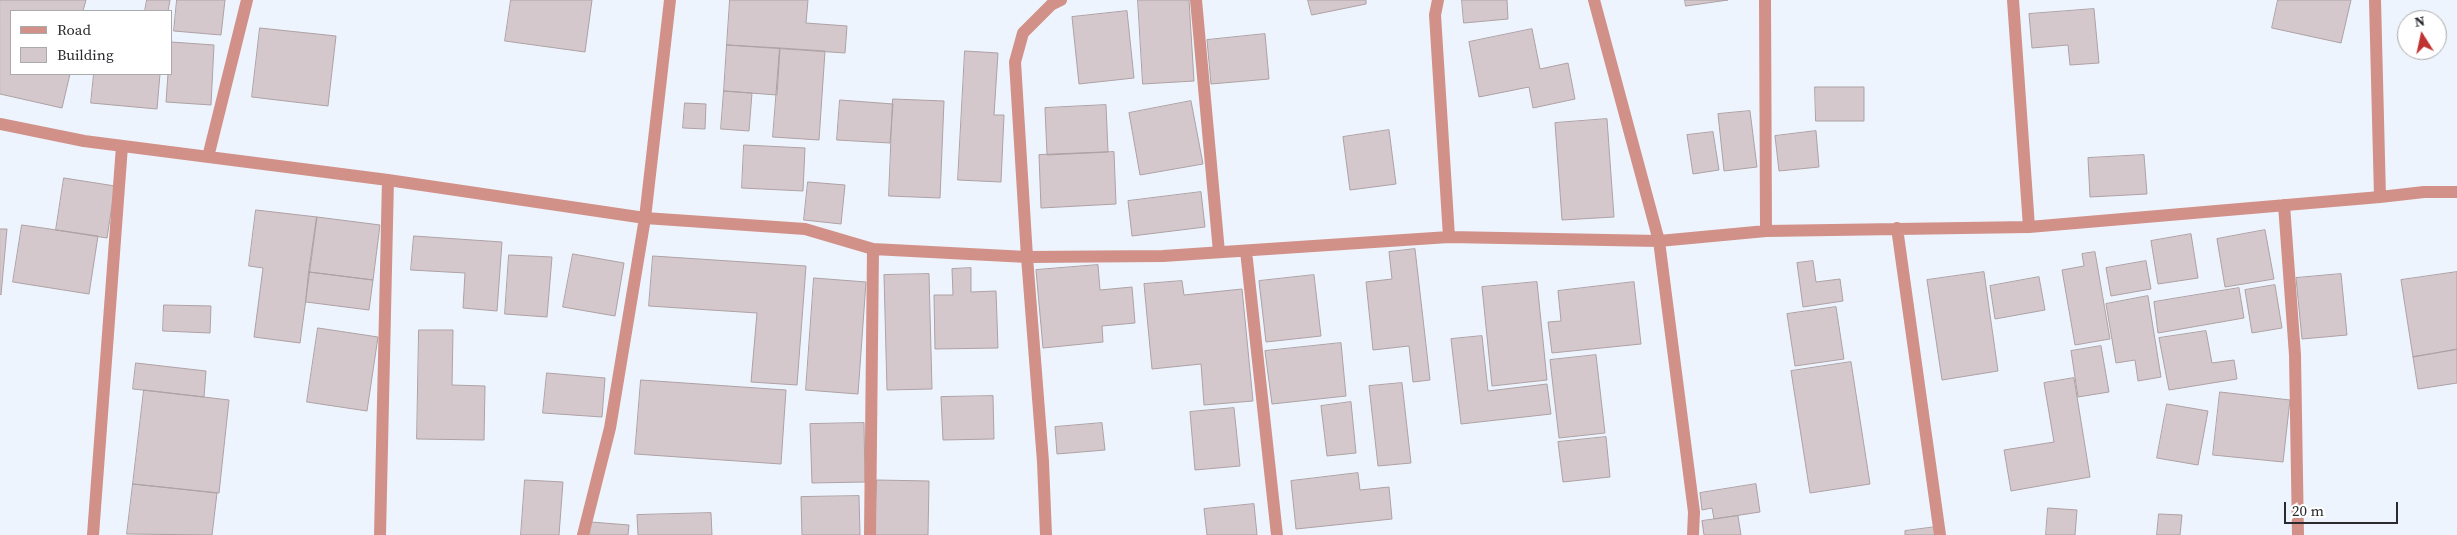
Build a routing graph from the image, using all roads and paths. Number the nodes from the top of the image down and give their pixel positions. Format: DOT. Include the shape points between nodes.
graph roads {
  1 [pos="247,0"];
  2 [pos="670,0"];
  3 [pos="1061,0"];
  4 [pos="1196,0"];
  5 [pos="1438,0"];
  6 [pos="1594,0"];
  7 [pos="1765,0"];
  8 [pos="2013,0"];
  9 [pos="2375,0"];
  10 [pos="0,124"];
  11 [pos="122,146"];
  12 [pos="208,157"];
  13 [pos="388,180"];
  14 [pos="2457,192"];
  15 [pos="2380,197"];
  16 [pos="2284,205"];
  17 [pos="645,218"];
  18 [pos="2029,227"];
  19 [pos="1897,228"];
  20 [pos="1766,231"];
  21 [pos="1449,236"];
  22 [pos="1659,241"];
  23 [pos="873,249"];
  24 [pos="1246,250"];
  25 [pos="1219,252"];
  26 [pos="1027,257"];
  27 [pos="93,535"];
  28 [pos="380,535"];
  29 [pos="582,535"];
  30 [pos="870,535"];
  31 [pos="1046,535"];
  32 [pos="1277,535"];
  33 [pos="1693,535"];
  34 [pos="1940,535"];
  35 [pos="2298,535"];
  1 -- 12 [label="street"];
  2 -- 17 [label="street"];
  3 -- 26 [label="street" via="1051,5 1024,33 1015,62"];
  4 -- 25 [label="street"];
  5 -- 21 [label="street" via="1435,15"];
  6 -- 22 [label="street"];
  7 -- 20 [label="street"];
  8 -- 18 [label="street"];
  9 -- 15 [label="street"];
  10 -- 11 [label="street"];
  11 -- 12 [label="street"];
  11 -- 27 [label="street"];
  12 -- 13 [label="street"];
  13 -- 17 [label="street"];
  13 -- 28 [label="street"];
  14 -- 15 [label="street"];
  15 -- 16 [label="street"];
  16 -- 18 [label="street"];
  16 -- 35 [label="street" via="2295,355"];
  17 -- 23 [label="street" via="805,230"];
  17 -- 29 [label="street" via="610,428"];
  18 -- 19 [label="street"];
  19 -- 20 [label="street"];
  19 -- 34 [label="street"];
  20 -- 22 [label="street"];
  21 -- 22 [label="street"];
  21 -- 24 [label="street"];
  22 -- 33 [label="street" via="1694,512"];
  23 -- 26 [label="street"];
  23 -- 30 [label="street"];
  24 -- 25 [label="street"];
  24 -- 32 [label="street"];
  25 -- 26 [label="street" via="1163,256"];
  26 -- 31 [label="street"];
}
